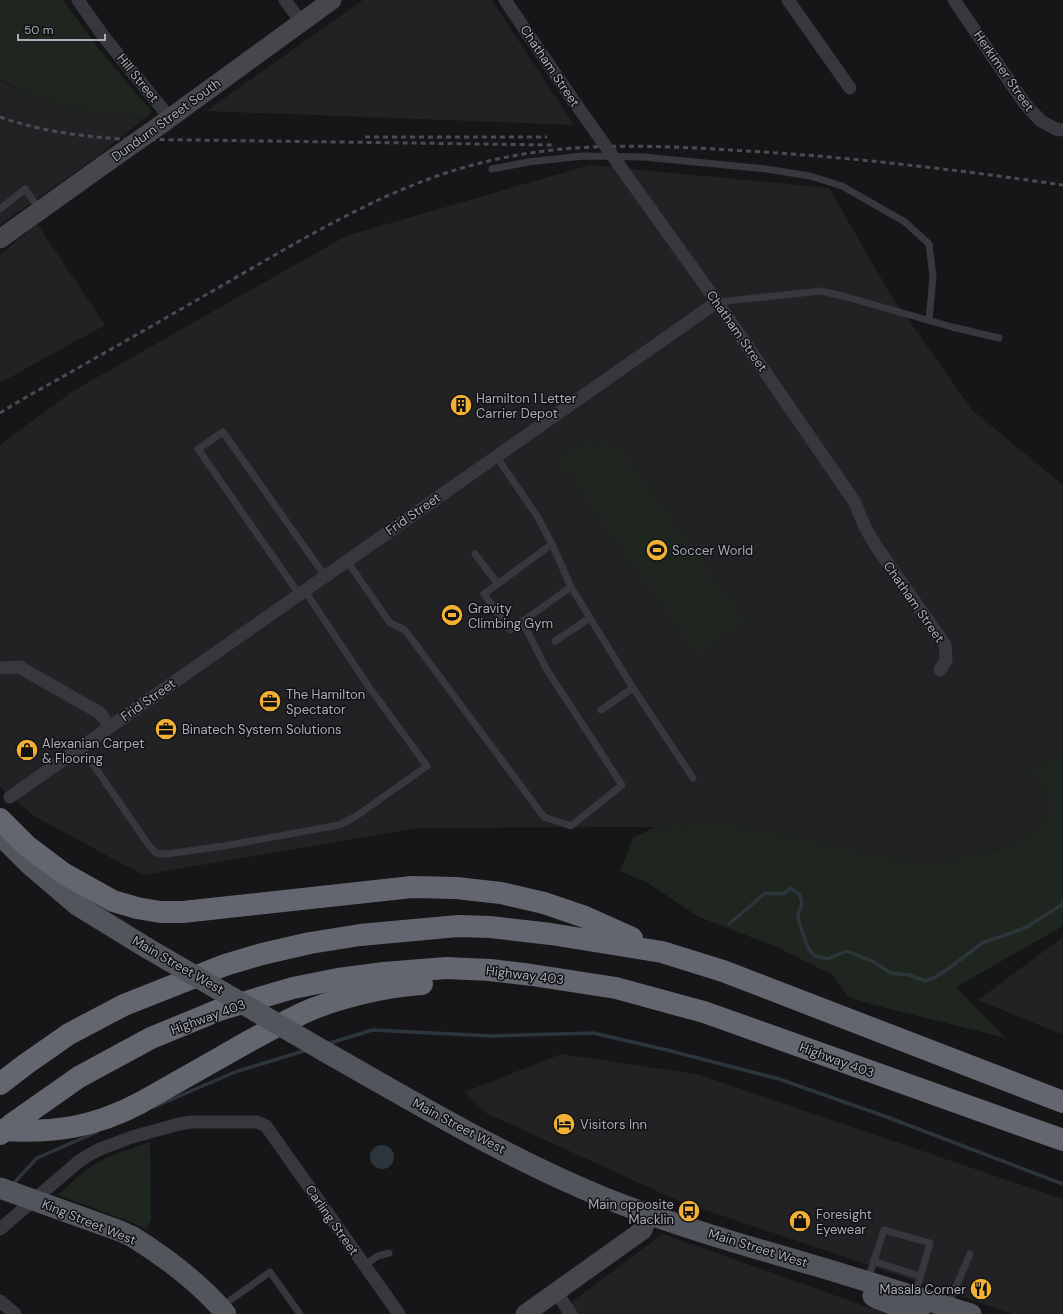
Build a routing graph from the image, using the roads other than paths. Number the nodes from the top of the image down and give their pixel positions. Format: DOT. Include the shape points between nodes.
graph roads {
  1 [pos="78,0"];
  2 [pos="285,0"];
  3 [pos="332,0"];
  4 [pos="505,0"];
  5 [pos="788,0"];
  6 [pos="954,0"];
  7 [pos="301,22"];
  8 [pos="850,88"];
  9 [pos="166,120"];
  10 [pos="1063,130"];
  11 [pos="492,169"];
  12 [pos="0,209"];
  13 [pos="40,210"];
  14 [pos="0,239"];
  15 [pos="717,302"];
  16 [pos="929,320"];
  17 [pos="999,338"];
  18 [pos="496,456"];
  19 [pos="552,544"];
  20 [pos="476,554"];
  21 [pos="347,561"];
  22 [pos="325,576"];
  23 [pos="498,584"];
  24 [pos="571,587"];
  25 [pos="302,592"];
  26 [pos="590,618"];
  27 [pos="522,621"];
  28 [pos="555,641"];
  29 [pos="0,668"];
  30 [pos="940,670"];
  31 [pos="633,688"];
  32 [pos="601,710"];
  33 [pos="110,727"];
  34 [pos="81,747"];
  35 [pos="693,778"];
  36 [pos="10,797"];
  37 [pos="0,818"];
  38 [pos="0,833"];
  39 [pos="662,952"];
  40 [pos="532,975"];
  41 [pos="0,1084"];
  42 [pos="1063,1102"];
  43 [pos="0,1130"];
  44 [pos="0,1134"];
  45 [pos="1063,1140"];
  46 [pos="0,1188"];
  47 [pos="649,1214"];
  48 [pos="0,1228"];
  49 [pos="389,1253"];
  50 [pos="970,1254"];
  51 [pos="873,1261"];
  52 [pos="364,1265"];
  53 [pos="842,1274"];
  54 [pos="920,1276"];
  55 [pos="867,1281"];
  56 [pos="556,1292"];
  57 [pos="0,1301"];
  58 [pos="947,1306"];
  59 [pos="223,1310"];
  60 [pos="918,1310"];
  61 [pos="15,1314"];
  62 [pos="300,1314"];
  63 [pos="399,1314"];
  64 [pos="525,1314"];
  65 [pos="571,1314"];
  66 [pos="971,1314"];
  1 -- 9 [label="street, Hill Street"];
  2 -- 7 [label="street"];
  3 -- 7 [label="main road, Dundurn Street South"];
  4 -- 15 [label="street, Chatham Street, bridge"];
  5 -- 8 [label="street"];
  6 -- 10 [label="street, Herkimer Street" via="1025,104 1041,121"];
  7 -- 9 [label="main road, Dundurn Street South"];
  9 -- 13 [label="main road, Dundurn Street South, bridge"];
  11 -- 16 [label="lane" via="583,156 644,157 766,168 810,176 842,186 905,222 928,244 933,277"];
  12 -- 13 [label="lane" via="25,189"];
  13 -- 14 [label="main road, Dundurn Street South"];
  15 -- 16 [label="lane" via="822,291"];
  15 -- 18 [label="street, Frid Street"];
  15 -- 30 [label="street, Chatham Street" via="852,496 876,546 945,645 946,660"];
  16 -- 17 [label="lane"];
  18 -- 19 [label="lane" via="537,516"];
  18 -- 21 [label="street, Frid Street"];
  19 -- 23 [label="lane"];
  19 -- 24 [label="lane"];
  20 -- 23 [label="lane"];
  21 -- 22 [label="street, Frid Street"];
  21 -- 27 [label="lane" via="390,623 406,630 544,817 571,826 622,785 546,670"];
  22 -- 25 [label="street, Frid Street"];
  22 -- 25 [label="lane" via="223,432 198,450"];
  23 -- 27 [label="lane" via="484,594 510,630"];
  24 -- 26 [label="lane"];
  24 -- 27 [label="lane"];
  25 -- 33 [label="street, Frid Street"];
  25 -- 34 [label="lane" via="427,766 355,818 339,825 224,846 167,854 156,853"];
  26 -- 28 [label="lane"];
  26 -- 31 [label="lane"];
  29 -- 33 [label="street, Frid Street" via="20,667 100,713"];
  31 -- 32 [label="lane"];
  31 -- 35 [label="lane"];
  33 -- 34 [label="street, Frid Street"];
  34 -- 36 [label="street, Frid Street"];
  37 -- 39 [label="highway" via="28,846 63,872 113,901 137,908 183,912 412,887 456,888 501,893 544,904 585,917"];
  38 -- 47 [label="main road, Main Street West, bridge" via="29,864 77,904 147,948 468,1133 570,1183"];
  39 -- 41 [label="highway" via="551,934 458,926 360,934 310,943 225,965 124,1005 69,1034"];
  39 -- 42 [label="highway" via="723,971"];
  40 -- 43 [label="highway, bridge" via="499,980 412,985 329,1003 264,1032 122,1113 81,1126 39,1131"];
  40 -- 44 [label="highway, Highway 403" via="446,968 384,973 293,988 219,1010 151,1038 79,1077"];
  40 -- 45 [label="highway, Highway 403" via="616,988 704,1012"];
  46 -- 59 [label="main road, King Street West, bridge" via="133,1237 186,1274"];
  47 -- 53 [label="main road, Main Street West"];
  47 -- 56 [label="main road" via="643,1230"];
  48 -- 52 [label="street, Carling Street" via="87,1156 132,1137 191,1122 257,1122 266,1126"];
  49 -- 52 [label="lane" via="378,1256"];
  50 -- 58 [label="lane"];
  51 -- 54 [label="lane"];
  51 -- 54 [label="lane" via="884,1230 922,1241 930,1244"];
  51 -- 55 [label="lane"];
  52 -- 63 [label="street, Carling Street"];
  53 -- 55 [label="main road, Main Street West"];
  53 -- 60 [label="main road" via="878,1299"];
  54 -- 60 [label="lane"];
  55 -- 60 [label="main road, Main Street West"];
  56 -- 64 [label="main road"];
  56 -- 65 [label="street"];
  57 -- 61 [label="street"];
  58 -- 60 [label="main road, Main Street West"];
  58 -- 66 [label="main road, Main Street West"];
  59 -- 62 [label="lane" via="270,1272"];
}
